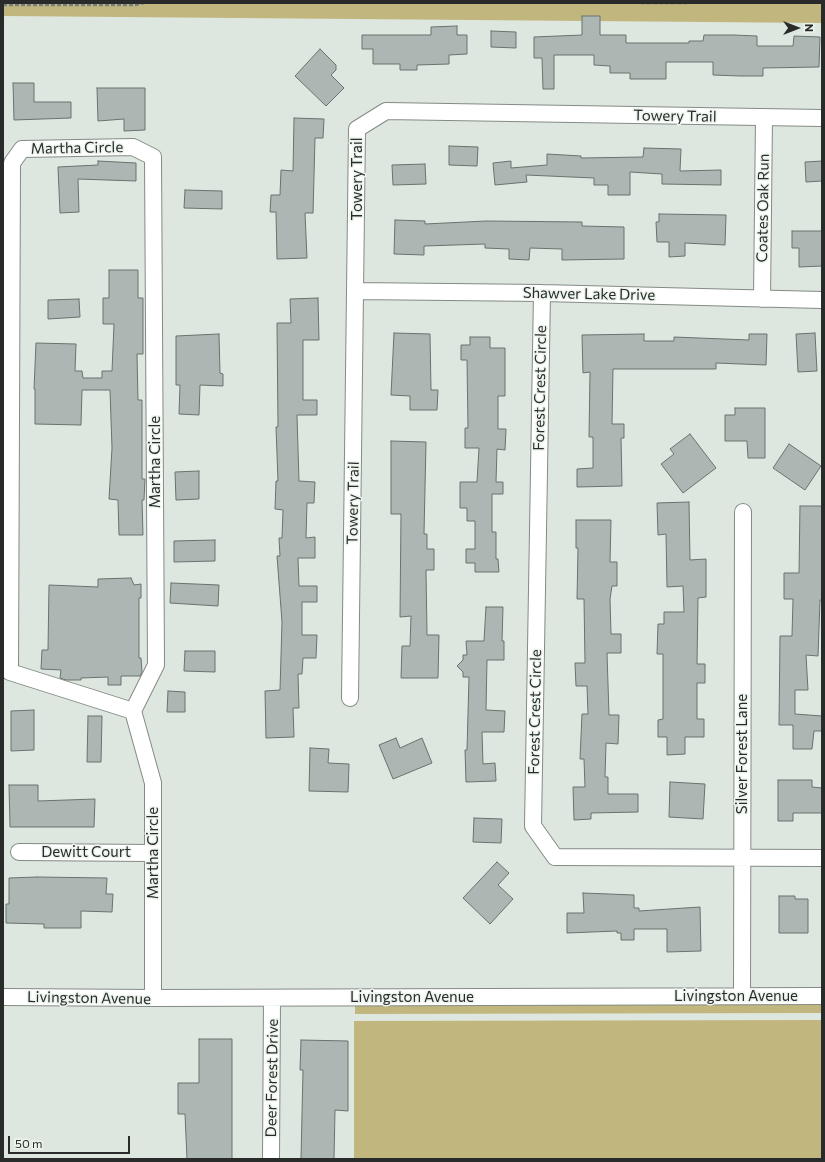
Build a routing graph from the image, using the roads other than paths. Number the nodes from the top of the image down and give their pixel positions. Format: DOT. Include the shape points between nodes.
graph roads {
  1 [pos="764,118"];
  2 [pos="822,118"];
  3 [pos="356,291"];
  4 [pos="542,293"];
  5 [pos="762,299"];
  6 [pos="822,300"];
  7 [pos="743,512"];
  8 [pos="350,698"];
  9 [pos="133,711"];
  10 [pos="19,852"];
  11 [pos="153,853"];
  12 [pos="742,856"];
  13 [pos="822,858"];
  14 [pos="742,996"];
  15 [pos="822,996"];
  16 [pos="3,997"];
  17 [pos="153,998"];
  18 [pos="272,998"];
  19 [pos="271,1159"];
  1 -- 2 [label="street, Towery Trail"];
  1 -- 3 [label="street, Towery Trail" via="386,111 357,129"];
  1 -- 5 [label="street, Coates Oak Run"];
  3 -- 4 [label="street, Shawver Lake Drive"];
  3 -- 8 [label="street, Towery Trail"];
  4 -- 5 [label="street, Shawver Lake Drive"];
  4 -- 12 [label="street, Forest Crest Circle" via="533,826 555,856"];
  5 -- 6 [label="street, Shawver Lake Drive"];
  7 -- 12 [label="street, Silver Forest Lane"];
  9 -- 9 [label="street, Martha Circle" via="156,665 153,157 133,147 22,149 12,163 10,672"];
  9 -- 11 [label="street, Martha Circle" via="153,783"];
  10 -- 11 [label="street, Dewitt Court"];
  11 -- 17 [label="street, Martha Circle"];
  12 -- 13 [label="street, Forest Crest Circle"];
  12 -- 14 [label="street, Silver Forest Lane"];
  14 -- 15 [label="street, Livingston Avenue"];
  14 -- 18 [label="street, Livingston Avenue"];
  16 -- 17 [label="street, Livingston Avenue"];
  17 -- 18 [label="street, Livingston Avenue"];
  18 -- 19 [label="street, Deer Forest Drive"];
}
